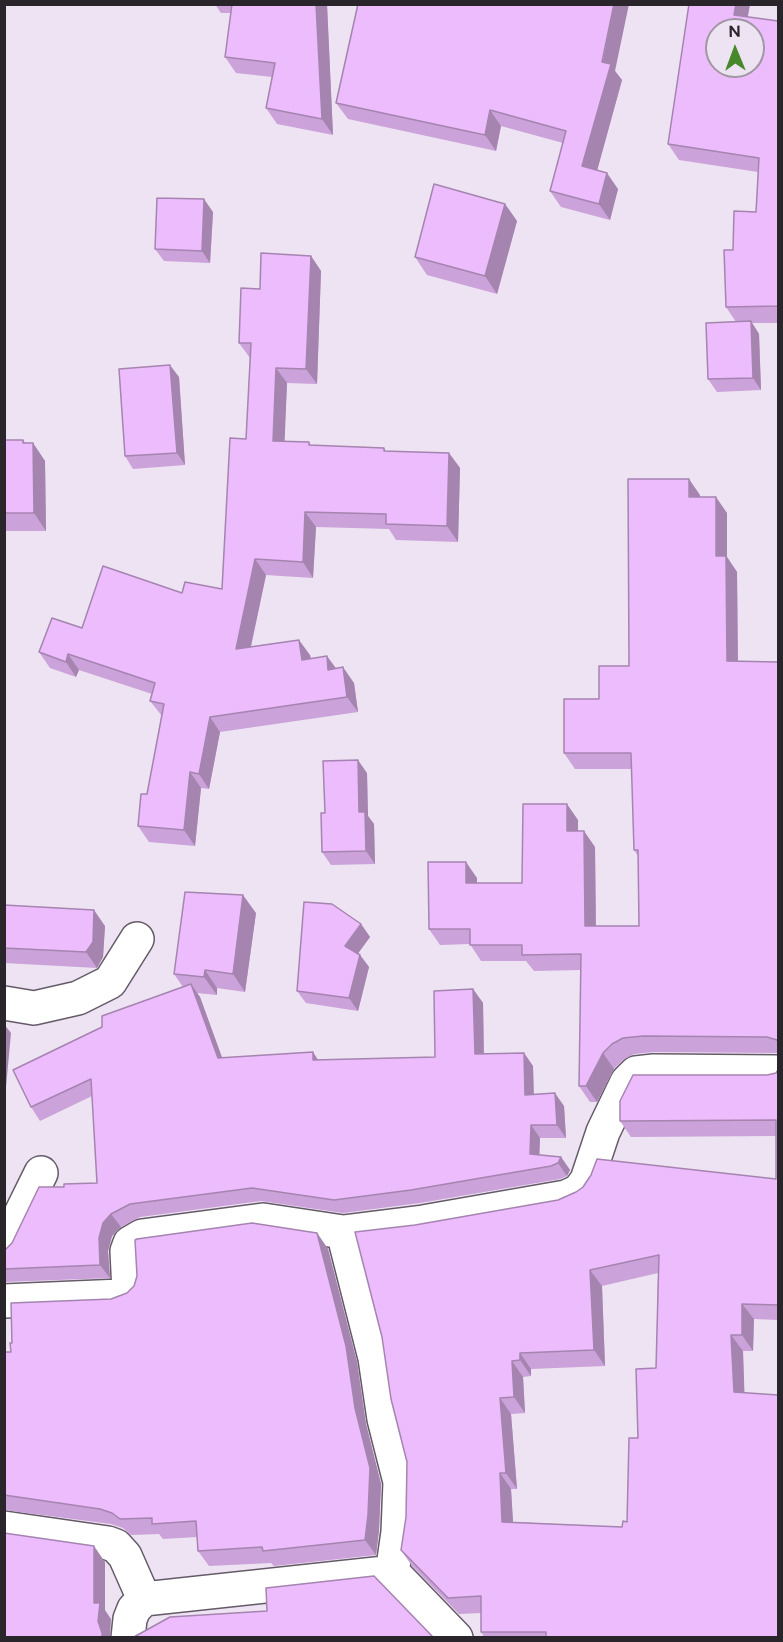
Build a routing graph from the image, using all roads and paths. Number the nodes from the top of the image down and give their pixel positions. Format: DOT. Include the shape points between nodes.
graph roads {
  1 [pos="137,939"];
  2 [pos="4,1004"];
  3 [pos="778,1072"];
  4 [pos="40,1173"];
  5 [pos="343,1232"];
  6 [pos="4,1248"];
  7 [pos="4,1301"];
  8 [pos="4,1528"];
  9 [pos="392,1574"];
  10 [pos="144,1599"];
  11 [pos="128,1638"];
  12 [pos="456,1638"];
  1 -- 2 [label="street" via="110,982 78,998 34,1008"];
  3 -- 5 [label="street" via="640,1072 627,1082 579,1191 566,1197"];
  4 -- 6 [label="street"];
  5 -- 7 [label="street" via="263,1220 142,1236 130,1243 127,1251 129,1292 121,1296"];
  5 -- 9 [label="street" via="375,1358 384,1419 400,1482"];
  8 -- 10 [label="street" via="117,1546"];
  9 -- 10 [label="street"];
  9 -- 12 [label="street"];
  10 -- 11 [label="street" via="134,1609"];
}
